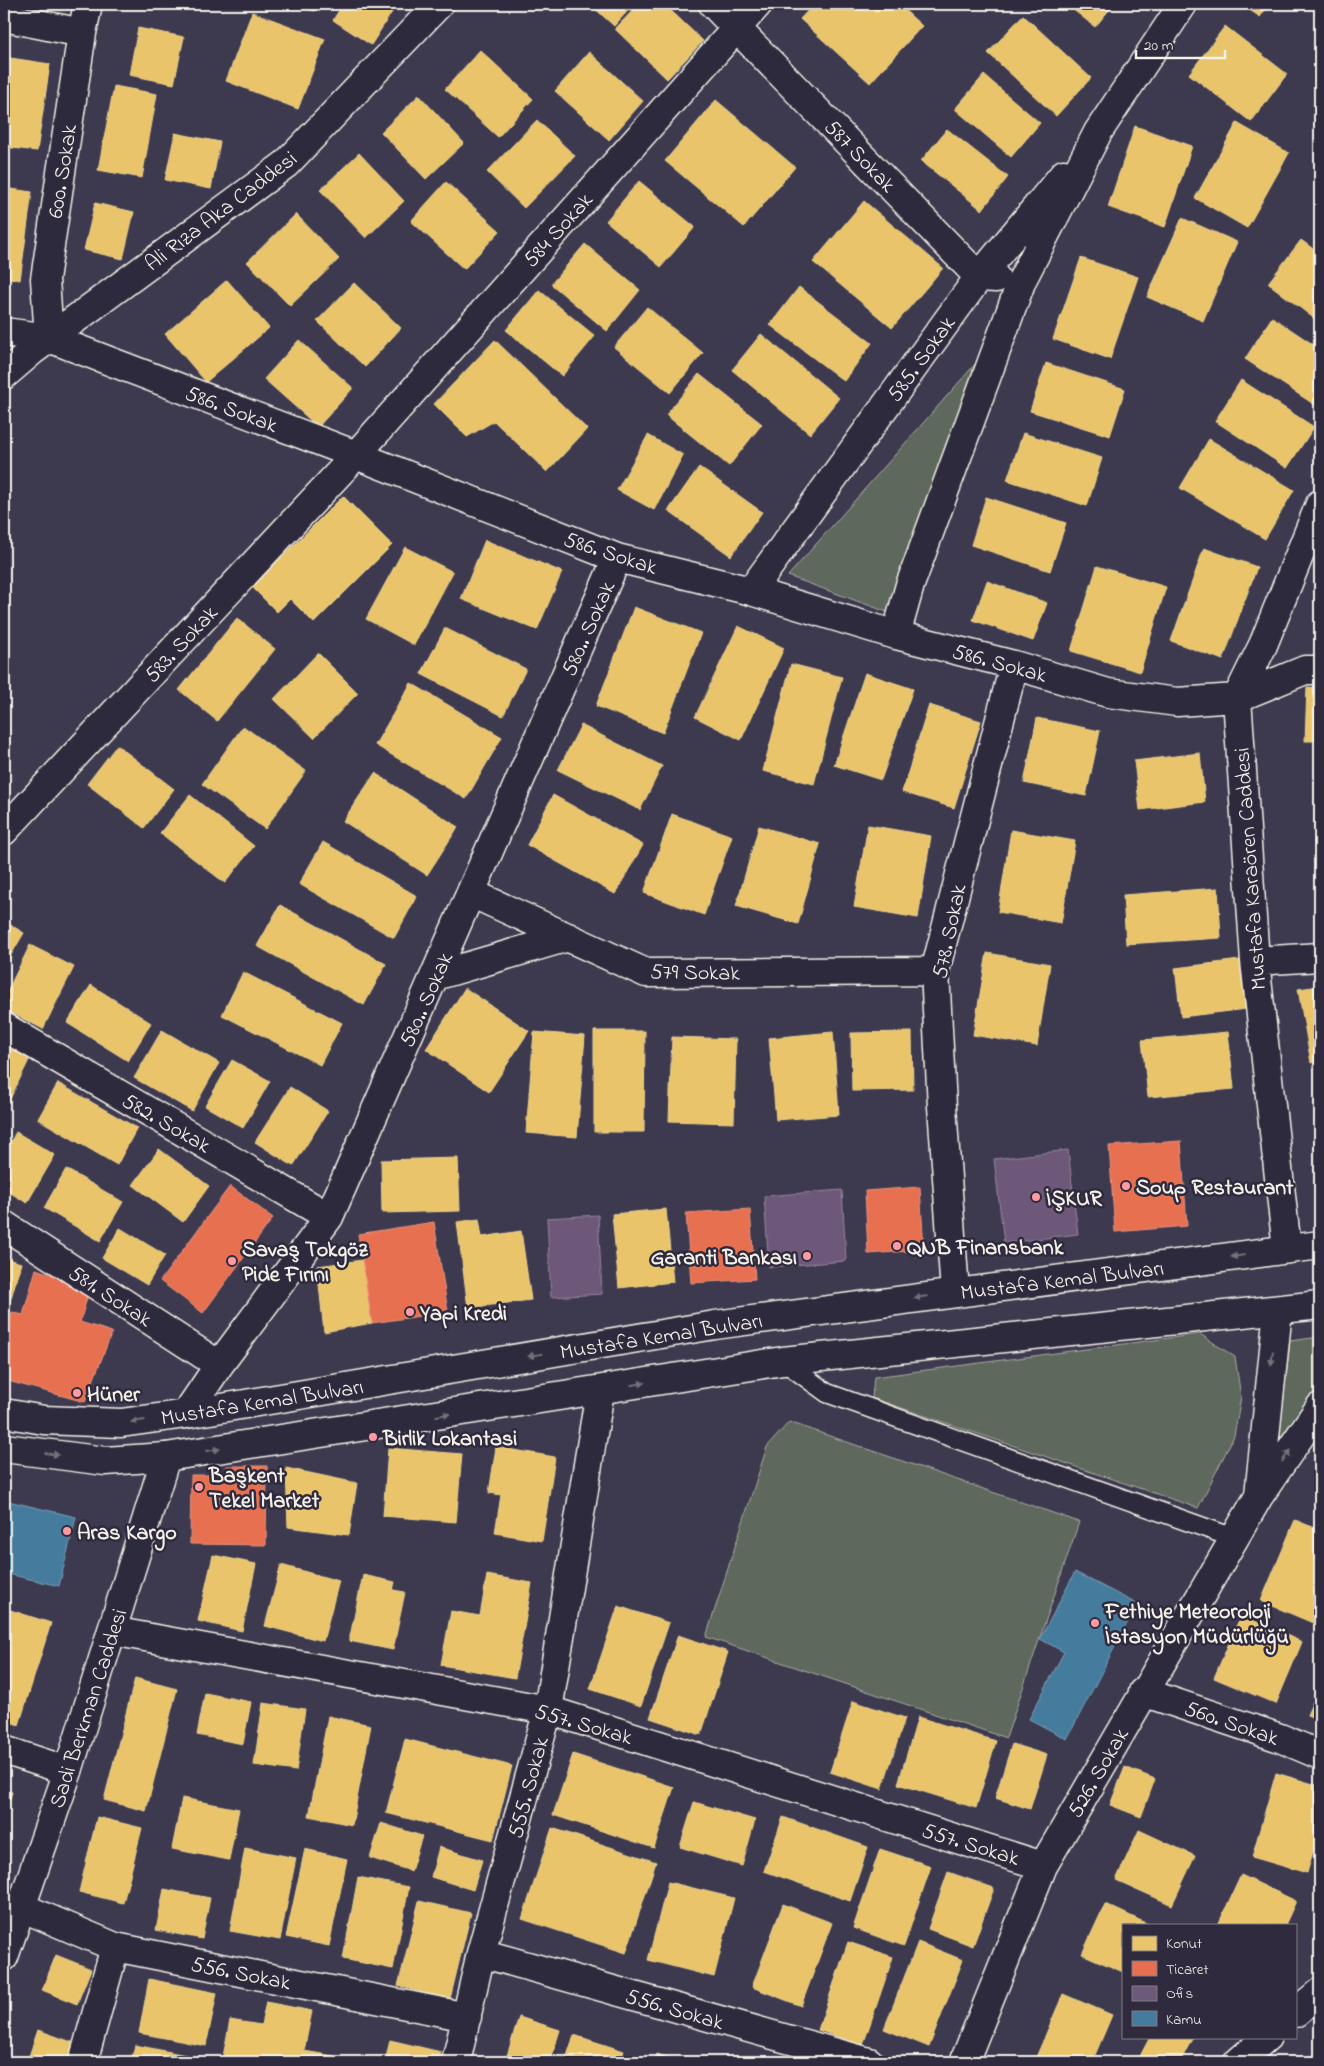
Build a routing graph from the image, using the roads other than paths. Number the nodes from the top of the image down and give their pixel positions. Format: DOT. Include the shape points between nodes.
graph roads {
  1 [pos="88,4"];
  2 [pos="439,4"];
  3 [pos="713,4"];
  4 [pos="758,4"];
  5 [pos="1183,4"];
  6 [pos="4,17"];
  7 [pos="736,26"];
  8 [pos="82,33"];
  9 [pos="1098,132"];
  10 [pos="979,277"];
  11 [pos="1022,280"];
  12 [pos="4,332"];
  13 [pos="49,338"];
  14 [pos="4,375"];
  15 [pos="356,454"];
  16 [pos="1320,504"];
  17 [pos="617,558"];
  18 [pos="751,591"];
  19 [pos="896,635"];
  20 [pos="1014,664"];
  21 [pos="1320,670"];
  22 [pos="1237,698"];
  23 [pos="4,831"];
  24 [pos="471,893"];
  25 [pos="568,937"];
  26 [pos="1320,957"];
  27 [pos="1255,961"];
  28 [pos="935,971"];
  29 [pos="435,976"];
  30 [pos="4,1027"];
  31 [pos="329,1217"];
  32 [pos="4,1225"];
  33 [pos="1320,1245"];
  34 [pos="1287,1249"];
  35 [pos="955,1293"];
  36 [pos="1320,1304"];
  37 [pos="1278,1310"];
  38 [pos="784,1361"];
  39 [pos="219,1365"];
  40 [pos="600,1391"];
  41 [pos="1320,1407"];
  42 [pos="4,1412"];
  43 [pos="186,1414"];
  44 [pos="4,1448"];
  45 [pos="166,1457"];
  46 [pos="1259,1496"];
  47 [pos="1234,1538"];
  48 [pos="112,1631"];
  49 [pos="1143,1692"];
  50 [pos="548,1710"];
  51 [pos="4,1750"];
  52 [pos="1320,1755"];
  53 [pos="68,1771"];
  54 [pos="1043,1866"];
  55 [pos="21,1907"];
  56 [pos="116,1947"];
  57 [pos="481,1953"];
  58 [pos="4,1957"];
  59 [pos="1320,1992"];
  60 [pos="1296,2012"];
  61 [pos="467,2017"];
  62 [pos="1266,2038"];
  63 [pos="83,2062"];
  64 [pos="456,2062"];
  65 [pos="869,2062"];
  66 [pos="964,2062"];
  67 [pos="1238,2062"];
  1 -- 8 [label="street, 600. Sokak"];
  2 -- 13 [label="street, Ali Rıza Aka Caddesi" via="286,164"];
  3 -- 7 [label="street, 587 Sokak"];
  4 -- 7 [label="street, 584 Sokak"];
  5 -- 9 [label="street, 585. Sokak"];
  6 -- 8 [label="street"];
  7 -- 10 [label="street, 587 Sokak"];
  7 -- 15 [label="street, 584 Sokak"];
  8 -- 13 [label="street, 600. Sokak" via="45,278"];
  9 -- 10 [label="street, 585. Sokak"];
  9 -- 11 [label="street, 585. Sokak"];
  10 -- 11 [label="street"];
  10 -- 18 [label="street, 585. Sokak"];
  11 -- 19 [label="street, 585. Sokak" via="910,585"];
  12 -- 13 [label="street, 586. Sokak"];
  13 -- 14 [label="street, Ali Rıza Aka Caddesi"];
  13 -- 15 [label="street, 586. Sokak"];
  15 -- 17 [label="street, 586. Sokak"];
  15 -- 23 [label="street, 583. Sokak"];
  16 -- 22 [label="street" via="1263,645"];
  17 -- 18 [label="street, 586. Sokak"];
  17 -- 24 [label="street, 580.. Sokak"];
  18 -- 19 [label="street, 586. Sokak"];
  19 -- 20 [label="street, 586. Sokak"];
  20 -- 22 [label="street, 586. Sokak" via="1108,693 1177,702"];
  20 -- 28 [label="street, 578. Sokak"];
  21 -- 22 [label="street, 586. Sokak" via="1305,670"];
  22 -- 27 [label="street, Mustafa Karaören Caddesi"];
  24 -- 25 [label="street, 579 Sokak"];
  24 -- 29 [label="street, 580.. Sokak"];
  25 -- 28 [label="street, 579 Sokak" via="646,972"];
  25 -- 29 [label="street"];
  26 -- 27 [label="street"];
  27 -- 34 [label="street, Mustafa Karaören Caddesi"];
  28 -- 35 [label="street, 578. Sokak"];
  29 -- 31 [label="street, 580.. Sokak"];
  30 -- 31 [label="street, 582. Sokak"];
  31 -- 39 [label="street, 580.. Sokak"];
  32 -- 39 [label="street, 581. Sokak"];
  33 -- 34 [label="street, Mustafa Kemal Bulvarı"];
  34 -- 35 [label="street, Mustafa Kemal Bulvarı, one-way"];
  35 -- 43 [label="street, Mustafa Kemal Bulvarı, one-way" via="714,1325"];
  36 -- 37 [label="street, Mustafa Kemal Bulvarı"];
  37 -- 38 [label="street, Mustafa Kemal Bulvarı"];
  37 -- 46 [label="street, one-way"];
  40 -- 38 [label="street, Mustafa Kemal Bulvarı, one-way"];
  38 -- 47 [label="lane" via="827,1393"];
  39 -- 43 [label="street, 580.. Sokak"];
  45 -- 40 [label="street, Mustafa Kemal Bulvarı, one-way"];
  40 -- 50 [label="street, 555. Sokak"];
  46 -- 41 [label="street, 526. Sokak, one-way"];
  43 -- 42 [label="street, Mustafa Kemal Bulvarı, one-way" via="121,1423 44,1420"];
  44 -- 45 [label="street, Mustafa Kemal Bulvarı, one-way" via="105,1461"];
  45 -- 48 [label="street, Sadi Berkman Caddesi"];
  46 -- 47 [label="street, 526. Sokak"];
  47 -- 49 [label="street, 526. Sokak"];
  48 -- 50 [label="street, 557. Sokak"];
  48 -- 53 [label="street, Sadi Berkman Caddesi"];
  49 -- 52 [label="street, 560. Sokak" via="1280,1738"];
  49 -- 54 [label="street, 526. Sokak"];
  50 -- 54 [label="street, 557. Sokak"];
  50 -- 57 [label="street, 555. Sokak"];
  51 -- 53 [label="street"];
  53 -- 55 [label="street, Sadi Berkman Caddesi"];
  54 -- 66 [label="street, 526. Sokak"];
  55 -- 56 [label="street, 556. Sokak"];
  55 -- 58 [label="street, Sadi Berkman Caddesi"];
  56 -- 61 [label="street, 556. Sokak"];
  56 -- 63 [label="street"];
  57 -- 61 [label="street, 555. Sokak"];
  57 -- 65 [label="street, 556. Sokak"];
  59 -- 60 [label="street"];
  61 -- 64 [label="street, 555. Sokak"];
  62 -- 67 [label="street"];
}
